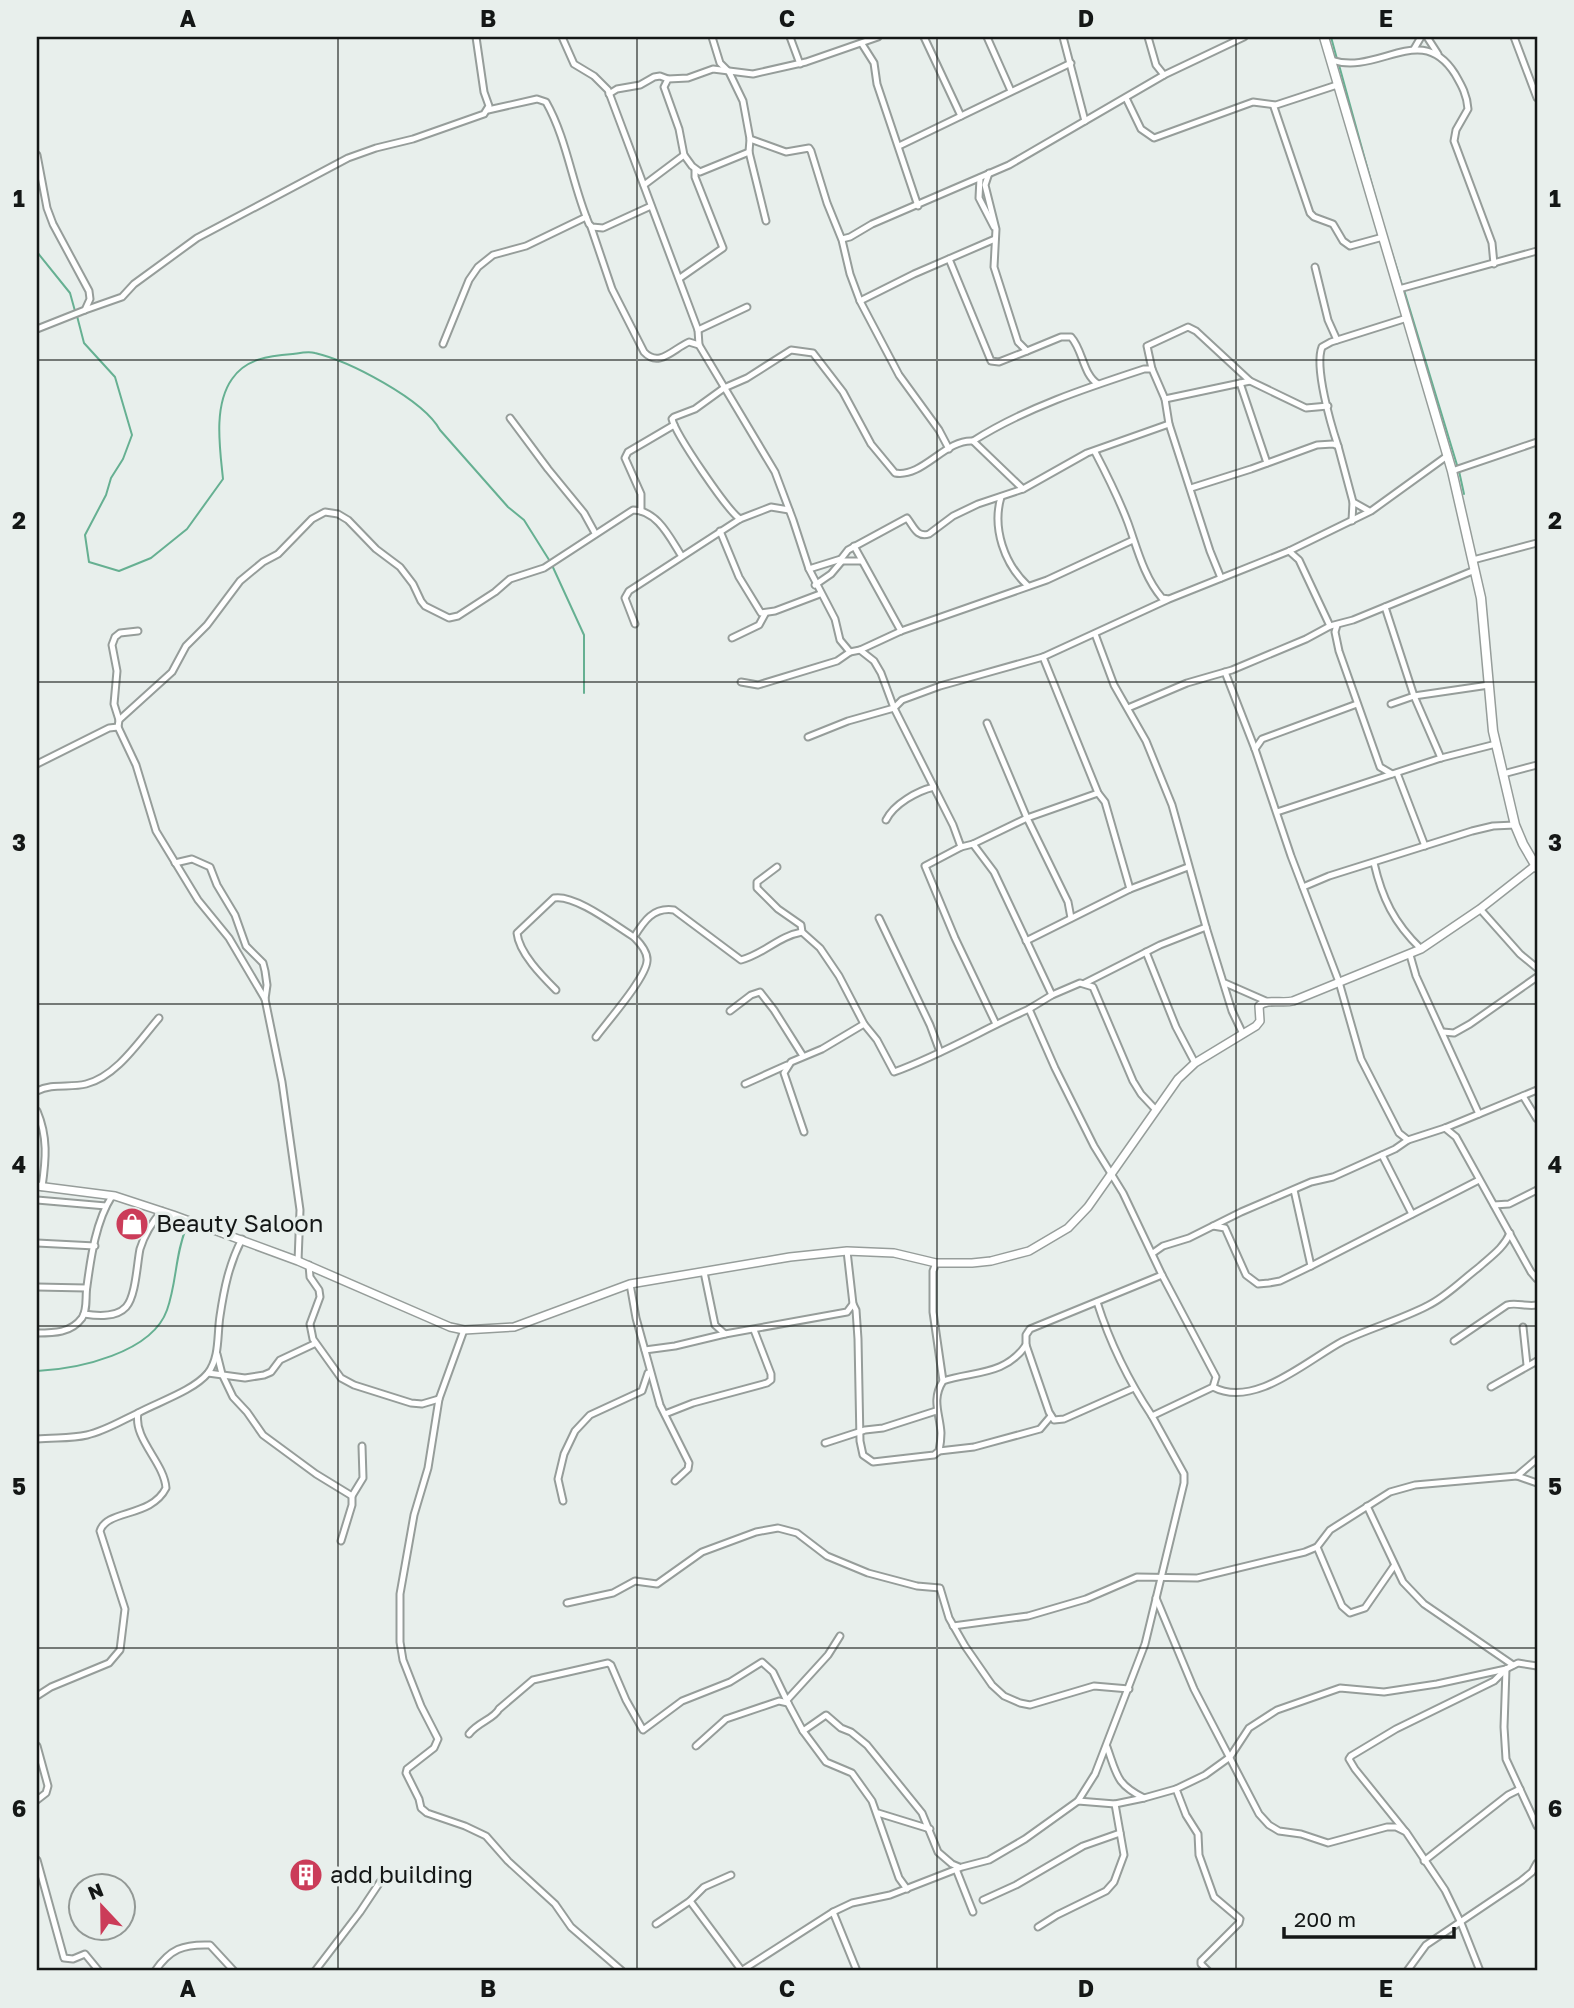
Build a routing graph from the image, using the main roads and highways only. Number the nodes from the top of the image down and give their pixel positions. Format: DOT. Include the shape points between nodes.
graph roads {
  1 [pos="1324,37"];
  2 [pos="1537,866"];
  1 -- 2 [label="main road" via="1452,471 1481,598 1493,731 1515,825"];
}
